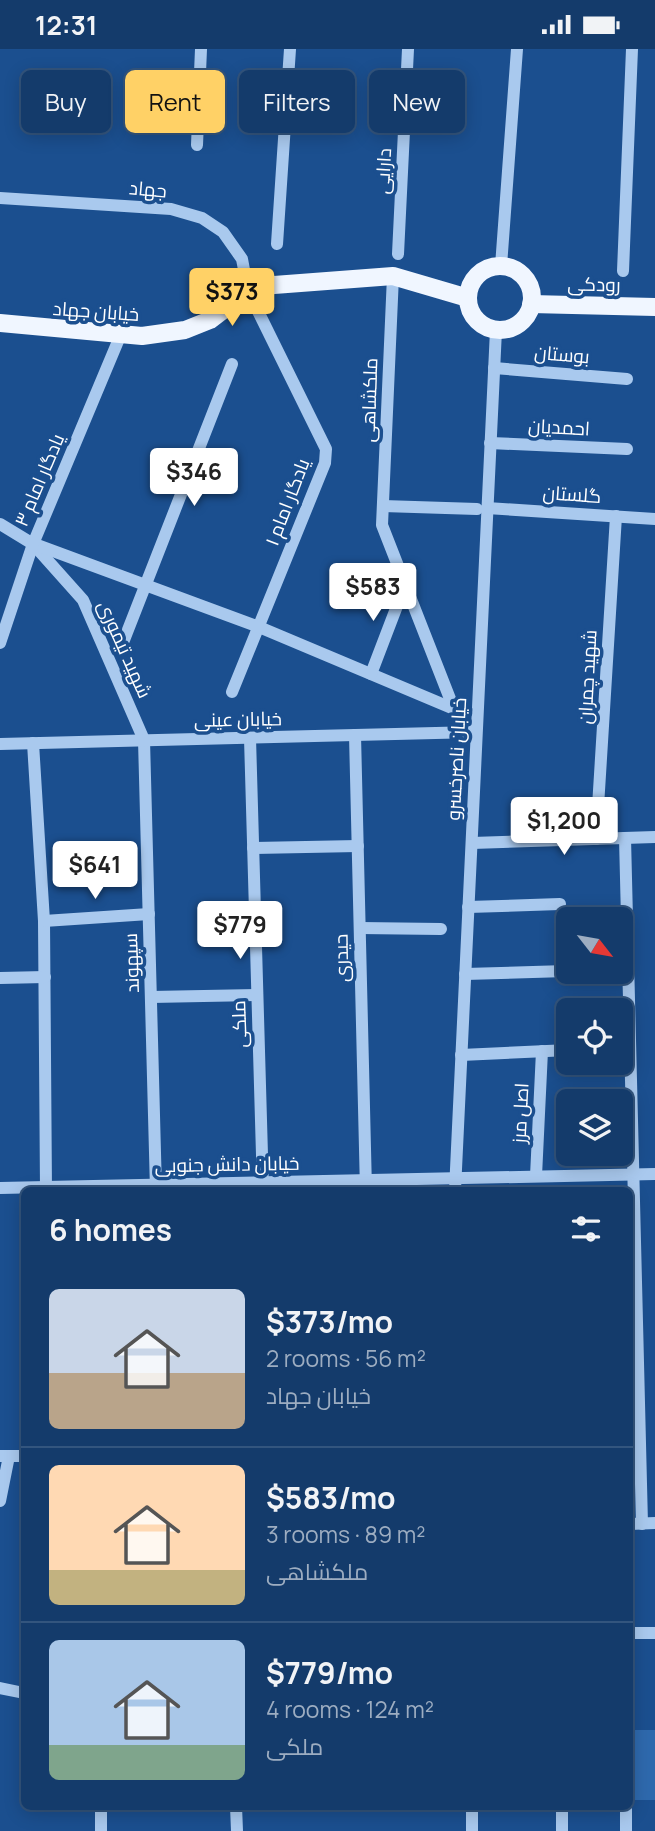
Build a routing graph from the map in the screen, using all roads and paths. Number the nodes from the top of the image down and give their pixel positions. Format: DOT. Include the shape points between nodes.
graph roads {
  1 [pos="201,49"];
  2 [pos="290,49"];
  3 [pos="408,49"];
  4 [pos="517,49"];
  5 [pos="632,49"];
  6 [pos="197,145"];
  7 [pos="0,198"];
  8 [pos="277,244"];
  9 [pos="398,254"];
  10 [pos="501,266"];
  11 [pos="623,271"];
  12 [pos="393,276"];
  13 [pos="248,291"];
  14 [pos="468,298"];
  15 [pos="531,304"];
  16 [pos="655,307"];
  17 [pos="0,323"];
  18 [pos="496,330"];
  19 [pos="121,334"];
  20 [pos="232,364"];
  21 [pos="494,368"];
  22 [pos="627,379"];
  23 [pos="490,443"];
  24 [pos="627,449"];
  25 [pos="383,506"];
  26 [pos="482,509"];
  27 [pos="616,516"];
  28 [pos="655,519"];
  29 [pos="0,524"];
  30 [pos="33,544"];
  31 [pos="146,585"];
  32 [pos="405,585"];
  33 [pos="259,627"];
  34 [pos="124,640"];
  35 [pos="0,643"];
  36 [pos="371,674"];
  37 [pos="232,692"];
  38 [pos="454,709"];
  39 [pos="473,732"];
  40 [pos="355,735"];
  41 [pos="250,738"];
  42 [pos="144,740"];
  43 [pos="33,743"];
  44 [pos="0,744"];
  45 [pos="655,837"];
  46 [pos="625,838"];
  47 [pos="596,839"];
  48 [pos="472,843"];
  49 [pos="358,846"];
  50 [pos="253,848"];
  51 [pos="560,904"];
  52 [pos="468,907"];
  53 [pos="149,914"];
  54 [pos="44,921"];
  55 [pos="360,928"];
  56 [pos="441,929"];
  57 [pos="556,971"];
  58 [pos="465,974"];
  59 [pos="45,977"];
  60 [pos="0,978"];
  61 [pos="257,995"];
  62 [pos="151,997"];
  63 [pos="556,1050"];
  64 [pos="542,1051"];
  65 [pos="461,1055"];
  66 [pos="633,1174"];
  67 [pos="655,1174"];
  68 [pos="574,1176"];
  69 [pos="536,1177"];
  70 [pos="455,1184"];
  71 [pos="366,1185"];
  72 [pos="263,1186"];
  73 [pos="46,1187"];
  74 [pos="156,1187"];
  75 [pos="574,1187"];
  76 [pos="0,1188"];
  77 [pos="21,1188"];
  78 [pos="5,1456"];
  79 [pos="0,1501"];
  80 [pos="642,1524"];
  81 [pos="633,1633"];
  82 [pos="655,1633"];
  83 [pos="0,1688"];
  84 [pos="21,1692"];
  85 [pos="101,1810"];
  86 [pos="236,1810"];
  87 [pos="472,1810"];
  88 [pos="562,1810"];
  89 [pos="626,1810"];
  90 [pos="101,1831"];
  91 [pos="237,1831"];
  92 [pos="472,1831"];
  93 [pos="562,1831"];
  94 [pos="626,1831"];
  1 -- 6 [label="street"];
  2 -- 8 [label="street"];
  3 -- 9 [label="street, دارایی"];
  4 -- 10 [label="street"];
  5 -- 11 [label="street"];
  7 -- 13 [label="street, جهاد" via="171,209 202,218 223,233 242,258"];
  10 -- 14 [label="main road" via="482,272"];
  10 -- 15 [label="main road" via="521,274 528,283"];
  12 -- 13 [label="main road, خیابان جهاد"];
  12 -- 14 [label="main road, خیابان جهاد"];
  12 -- 25 [label="street, ملکشاهی"];
  13 -- 19 [label="main road, خیابان جهاد" via="210,320 185,330"];
  13 -- 33 [label="street, یادگار امام ۱" via="326,449 325,463"];
  14 -- 18 [label="main road" via="473,316"];
  15 -- 16 [label="main road, رودکی"];
  15 -- 18 [label="main road" via="522,321"];
  17 -- 19 [label="main road, خیابان جهاد"];
  18 -- 21 [label="street, خیابان ناصرخسرو"];
  19 -- 30 [label="street, یادگار امام ۳"];
  20 -- 31 [label="street"];
  21 -- 22 [label="street, بوستان"];
  21 -- 23 [label="street, خیابان ناصرخسرو"];
  23 -- 24 [label="street, احمدیان"];
  23 -- 26 [label="street, خیابان ناصرخسرو"];
  25 -- 26 [label="street, گلستان"];
  25 -- 32 [label="street, ملکشاهی" via="382,525"];
  26 -- 27 [label="street, گلستان"];
  26 -- 39 [label="street, خیابان ناصرخسرو"];
  27 -- 28 [label="street, گلستان"];
  27 -- 47 [label="street, شهید چمران"];
  29 -- 30 [label="street, شهید تیموری"];
  30 -- 31 [label="street"];
  30 -- 35 [label="street, یادگار امام ۳"];
  30 -- 42 [label="street, شهید تیموری" via="83,600"];
  31 -- 33 [label="street"];
  31 -- 34 [label="street"];
  32 -- 36 [label="street"];
  32 -- 38 [label="street"];
  33 -- 36 [label="street"];
  33 -- 37 [label="street, یادگار امام ۱"];
  36 -- 38 [label="street"];
  38 -- 39 [label="street"];
  39 -- 40 [label="street, خیابان عینی"];
  39 -- 48 [label="street, خیابان ناصرخسرو"];
  40 -- 41 [label="street, خیابان عینی"];
  40 -- 49 [label="street, حیدری"];
  41 -- 42 [label="street, خیابان عینی"];
  41 -- 50 [label="street, ملکی"];
  42 -- 43 [label="street, خیابان عینی"];
  42 -- 53 [label="street, سپهوند"];
  43 -- 44 [label="street, خیابان عینی"];
  43 -- 54 [label="street"];
  45 -- 46 [label="street"];
  46 -- 47 [label="street"];
  46 -- 66 [label="street"];
  47 -- 48 [label="street"];
  48 -- 52 [label="street, خیابان ناصرخسرو"];
  49 -- 50 [label="street"];
  49 -- 55 [label="street, حیدری"];
  50 -- 61 [label="street, ملکی"];
  51 -- 52 [label="street"];
  52 -- 58 [label="street, خیابان ناصرخسرو"];
  53 -- 54 [label="street"];
  53 -- 62 [label="street, سپهوند"];
  54 -- 59 [label="street"];
  55 -- 56 [label="street"];
  55 -- 71 [label="street, حیدری"];
  57 -- 58 [label="street"];
  58 -- 65 [label="street, خیابان ناصرخسرو"];
  59 -- 60 [label="street"];
  59 -- 73 [label="street"];
  61 -- 62 [label="street"];
  61 -- 72 [label="street, ملکی"];
  62 -- 74 [label="street, سپهوند"];
  63 -- 64 [label="street"];
  64 -- 65 [label="street"];
  64 -- 69 [label="street, اصل مرز"];
  65 -- 70 [label="street, خیابان ناصرخسرو"];
  66 -- 67 [label="street, خیابان دانش جنوبی"];
  66 -- 68 [label="street, خیابان دانش جنوبی"];
  66 -- 80 [label="street"];
  68 -- 69 [label="street, خیابان دانش جنوبی"];
  68 -- 75 [label="street"];
  69 -- 70 [label="street, خیابان دانش جنوبی"];
  70 -- 71 [label="street, خیابان دانش جنوبی"];
  71 -- 72 [label="street, خیابان دانش جنوبی"];
  72 -- 74 [label="street, خیابان دانش جنوبی"];
  76 -- 77 [label="street, خیابان دانش جنوبی"];
  78 -- 79 [label="street"];
  81 -- 82 [label="street"];
  83 -- 84 [label="street"];
  85 -- 90 [label="street"];
  86 -- 91 [label="street"];
  87 -- 92 [label="street"];
  88 -- 93 [label="street"];
  89 -- 94 [label="street"];
}
